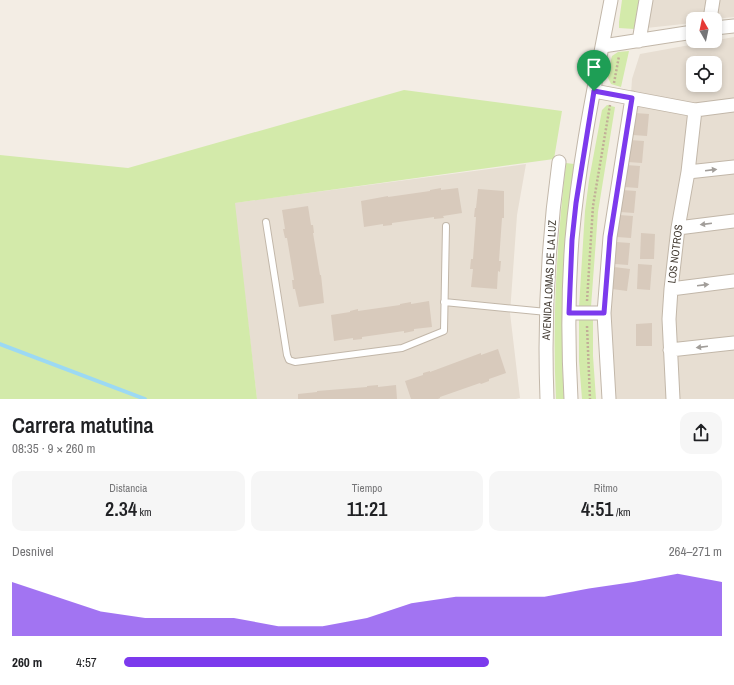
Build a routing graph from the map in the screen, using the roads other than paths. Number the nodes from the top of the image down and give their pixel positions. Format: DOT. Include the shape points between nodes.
graph roads {
  1 [pos="611,0"];
  2 [pos="646,0"];
  3 [pos="713,0"];
  4 [pos="711,12"];
  5 [pos="734,26"];
  6 [pos="722,27"];
  7 [pos="686,33"];
  8 [pos="639,41"];
  9 [pos="603,46"];
  10 [pos="594,91"];
  11 [pos="632,98"];
  12 [pos="734,105"];
  13 [pos="695,110"];
  14 [pos="559,162"];
  15 [pos="734,167"];
  16 [pos="688,172"];
  17 [pos="734,221"];
  18 [pos="266,222"];
  19 [pos="446,226"];
  20 [pos="678,228"];
  21 [pos="734,281"];
  22 [pos="671,289"];
  23 [pos="444,302"];
  24 [pos="546,312"];
  25 [pos="569,313"];
  26 [pos="604,313"];
  27 [pos="734,343"];
  28 [pos="670,350"];
  29 [pos="547,399"];
  30 [pos="571,399"];
  31 [pos="609,399"];
  32 [pos="672,399"];
  1 -- 9 [label="street, AVENIDA LOMAS DE LA LUZ"];
  2 -- 8 [label="street"];
  3 -- 4 [label="street"];
  5 -- 6 [label="street"];
  7 -- 8 [label="street"];
  8 -- 9 [label="street"];
  9 -- 10 [label="street, AVENIDA LOMAS DE LA LUZ"];
  10 -- 11 [label="street"];
  10 -- 25 [label="street, AVENIDA LOMAS DE LA LUZ" via="576,203"];
  11 -- 13 [label="street"];
  11 -- 26 [label="street" via="610,237"];
  12 -- 13 [label="street"];
  13 -- 16 [label="street, LOS NOTROS"];
  14 -- 24 [label="street, AVENIDA LOMAS DE LA LUZ" via="551,225"];
  16 -- 15 [label="street, one-way"];
  16 -- 20 [label="street, LOS NOTROS"];
  17 -- 20 [label="street, one-way"];
  18 -- 23 [label="lane" via="289,360 295,362 402,348 444,331"];
  19 -- 23 [label="lane"];
  20 -- 22 [label="street, LOS NOTROS"];
  22 -- 21 [label="street, one-way"];
  22 -- 28 [label="street, LOS NOTROS"];
  23 -- 24 [label="lane"];
  24 -- 29 [label="street, AVENIDA LOMAS DE LA LUZ"];
  25 -- 26 [label="street"];
  25 -- 30 [label="street, AVENIDA LOMAS DE LA LUZ"];
  26 -- 31 [label="street"];
  27 -- 28 [label="street, one-way"];
  28 -- 32 [label="street, LOS NOTROS"];
}
